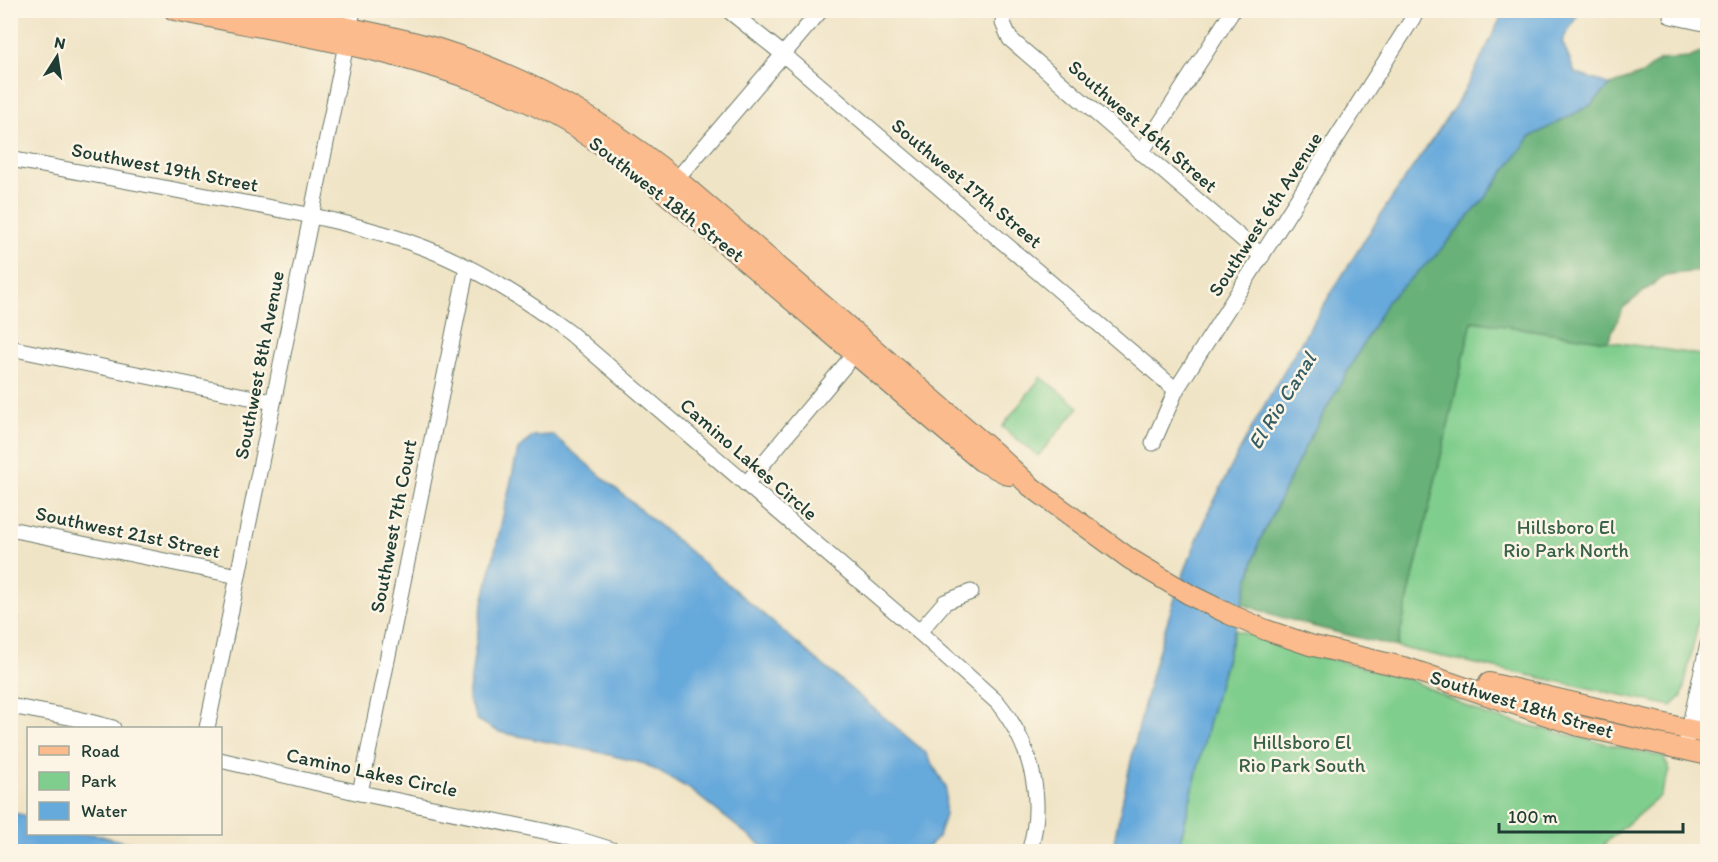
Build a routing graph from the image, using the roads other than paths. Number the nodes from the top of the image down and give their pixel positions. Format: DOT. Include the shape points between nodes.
graph roads {
  1 [pos="174,10"];
  2 [pos="261,10"];
  3 [pos="728,10"];
  4 [pos="821,10"];
  5 [pos="1233,10"];
  6 [pos="1419,10"];
  7 [pos="1671,16"];
  8 [pos="1003,17"];
  9 [pos="1707,24"];
  10 [pos="350,28"];
  11 [pos="784,55"];
  12 [pos="1141,153"];
  13 [pos="10,159"];
  14 [pos="671,186"];
  15 [pos="311,216"];
  16 [pos="1262,256"];
  17 [pos="467,267"];
  18 [pos="860,347"];
  19 [pos="10,348"];
  20 [pos="1176,390"];
  21 [pos="273,402"];
  22 [pos="1154,443"];
  23 [pos="746,484"];
  24 [pos="10,529"];
  25 [pos="238,576"];
  26 [pos="971,592"];
  27 [pos="919,632"];
  28 [pos="1707,644"];
  29 [pos="1407,668"];
  30 [pos="10,706"];
  31 [pos="106,727"];
  32 [pos="207,727"];
  33 [pos="1702,730"];
  34 [pos="1698,753"];
  35 [pos="222,760"];
  36 [pos="360,793"];
  37 [pos="619,852"];
  38 [pos="1029,852"];
  1 -- 10 [label="main road, Southwest 18th Street"];
  2 -- 10 [label="main road, Southwest 18th Street"];
  3 -- 11 [label="street, Southwest 17th Street"];
  4 -- 11 [label="street"];
  5 -- 12 [label="street"];
  6 -- 16 [label="street, Southwest 6th Avenue"];
  7 -- 9 [label="street"];
  8 -- 12 [label="street, Southwest 16th Street" via="1011,39"];
  10 -- 14 [label="main road, Southwest 18th Street" via="438,49 528,83 599,122 639,150"];
  10 -- 15 [label="street, Southwest 8th Avenue"];
  11 -- 14 [label="street"];
  11 -- 20 [label="street, Southwest 17th Street"];
  12 -- 16 [label="street, Southwest 16th Street"];
  13 -- 15 [label="street, Southwest 19th Street"];
  14 -- 18 [label="main road, Southwest 18th Street"];
  15 -- 17 [label="street, Camino Lakes Circle" via="384,233"];
  15 -- 21 [label="street, Southwest 8th Avenue"];
  16 -- 20 [label="street, Southwest 6th Avenue"];
  17 -- 23 [label="street, Camino Lakes Circle" via="570,333"];
  17 -- 36 [label="street, Southwest 7th Court"];
  18 -- 23 [label="street"];
  18 -- 29 [label="main road, Southwest 18th Street" via="994,452 1030,486 1161,579 1266,630 1310,645"];
  19 -- 21 [label="street"];
  20 -- 22 [label="street, Southwest 6th Avenue"];
  21 -- 25 [label="street, Southwest 8th Avenue"];
  23 -- 27 [label="street, Camino Lakes Circle"];
  24 -- 25 [label="street, Southwest 21st Street"];
  25 -- 32 [label="street, Southwest 8th Avenue"];
  26 -- 27 [label="street" via="945,602"];
  27 -- 38 [label="street, Camino Lakes Circle" via="988,693 1020,736 1031,767 1036,801"];
  28 -- 33 [label="street"];
  29 -- 33 [label="main road, Southwest 18th Street"];
  29 -- 34 [label="main road, Southwest 18th Street" via="1579,726"];
  30 -- 31 [label="street"];
  33 -- 34 [label="street"];
  35 -- 36 [label="street, Camino Lakes Circle"];
  36 -- 37 [label="street, Camino Lakes Circle" via="568,836"];
}
